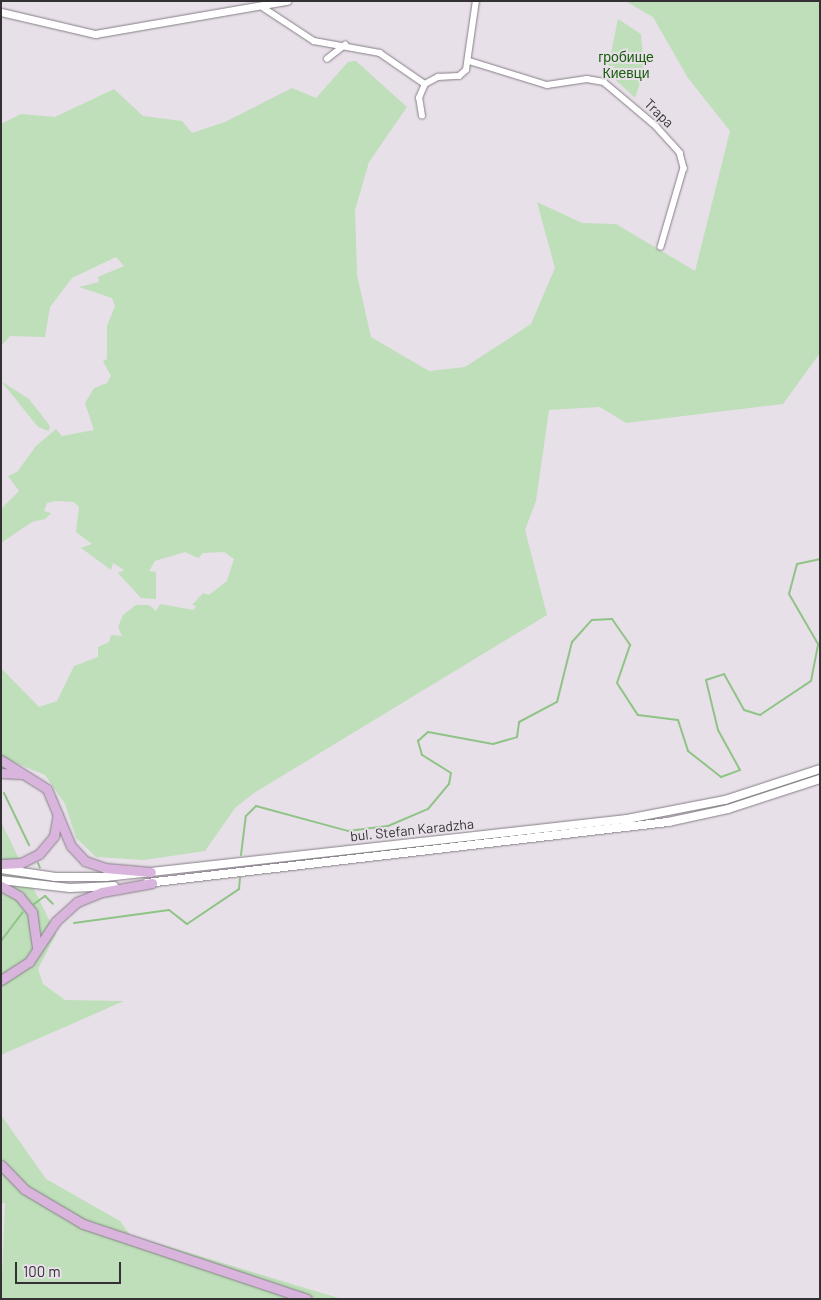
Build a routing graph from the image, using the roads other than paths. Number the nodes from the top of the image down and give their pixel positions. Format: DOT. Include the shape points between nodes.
graph roads {
  1 [pos="287,1"];
  2 [pos="476,1"];
  3 [pos="264,8"];
  4 [pos="1,12"];
  5 [pos="345,45"];
  6 [pos="328,59"];
  7 [pos="469,61"];
  8 [pos="425,84"];
  9 [pos="422,116"];
  10 [pos="661,248"];
  11 [pos="1,760"];
  12 [pos="820,769"];
  13 [pos="1,773"];
  14 [pos="28,776"];
  15 [pos="820,779"];
  16 [pos="58,809"];
  17 [pos="1,864"];
  18 [pos="1,869"];
  19 [pos="151,872"];
  20 [pos="1,880"];
  21 [pos="152,883"];
  22 [pos="1,886"];
  23 [pos="37,951"];
  24 [pos="4,977"];
  25 [pos="1,1166"];
  26 [pos="307,1299"];
  1 -- 3 [label="street"];
  2 -- 7 [label="street"];
  3 -- 4 [label="street" via="95,34"];
  3 -- 5 [label="street" via="314,41"];
  5 -- 6 [label="street"];
  5 -- 8 [label="street" via="380,52"];
  7 -- 8 [label="street" via="459,76 438,77"];
  7 -- 10 [label="street, Trapa" via="547,85 592,79 604,82 656,126 684,163"];
  8 -- 9 [label="street" via="419,98"];
  11 -- 14 [label="main road"];
  12 -- 19 [label="main road, bul. Stefan Karadzha" via="725,800 656,814"];
  13 -- 14 [label="main road"];
  14 -- 16 [label="main road" via="47,789"];
  15 -- 21 [label="main road, bul. Stefan Karadzha" via="728,809 660,823"];
  16 -- 17 [label="main road" via="56,831 44,850 28,861"];
  16 -- 19 [label="main road" via="71,846 85,861 105,868"];
  18 -- 19 [label="main road, bul. Stefan Karadzha" via="70,878"];
  20 -- 21 [label="main road, bul. Stefan Karadzha" via="70,888"];
  21 -- 23 [label="main road" via="102,892 77,902 61,915"];
  22 -- 23 [label="main road" via="19,896 32,912 38,933"];
  23 -- 24 [label="main road"];
  25 -- 26 [label="main road" via="24,1189 83,1224"];
}
